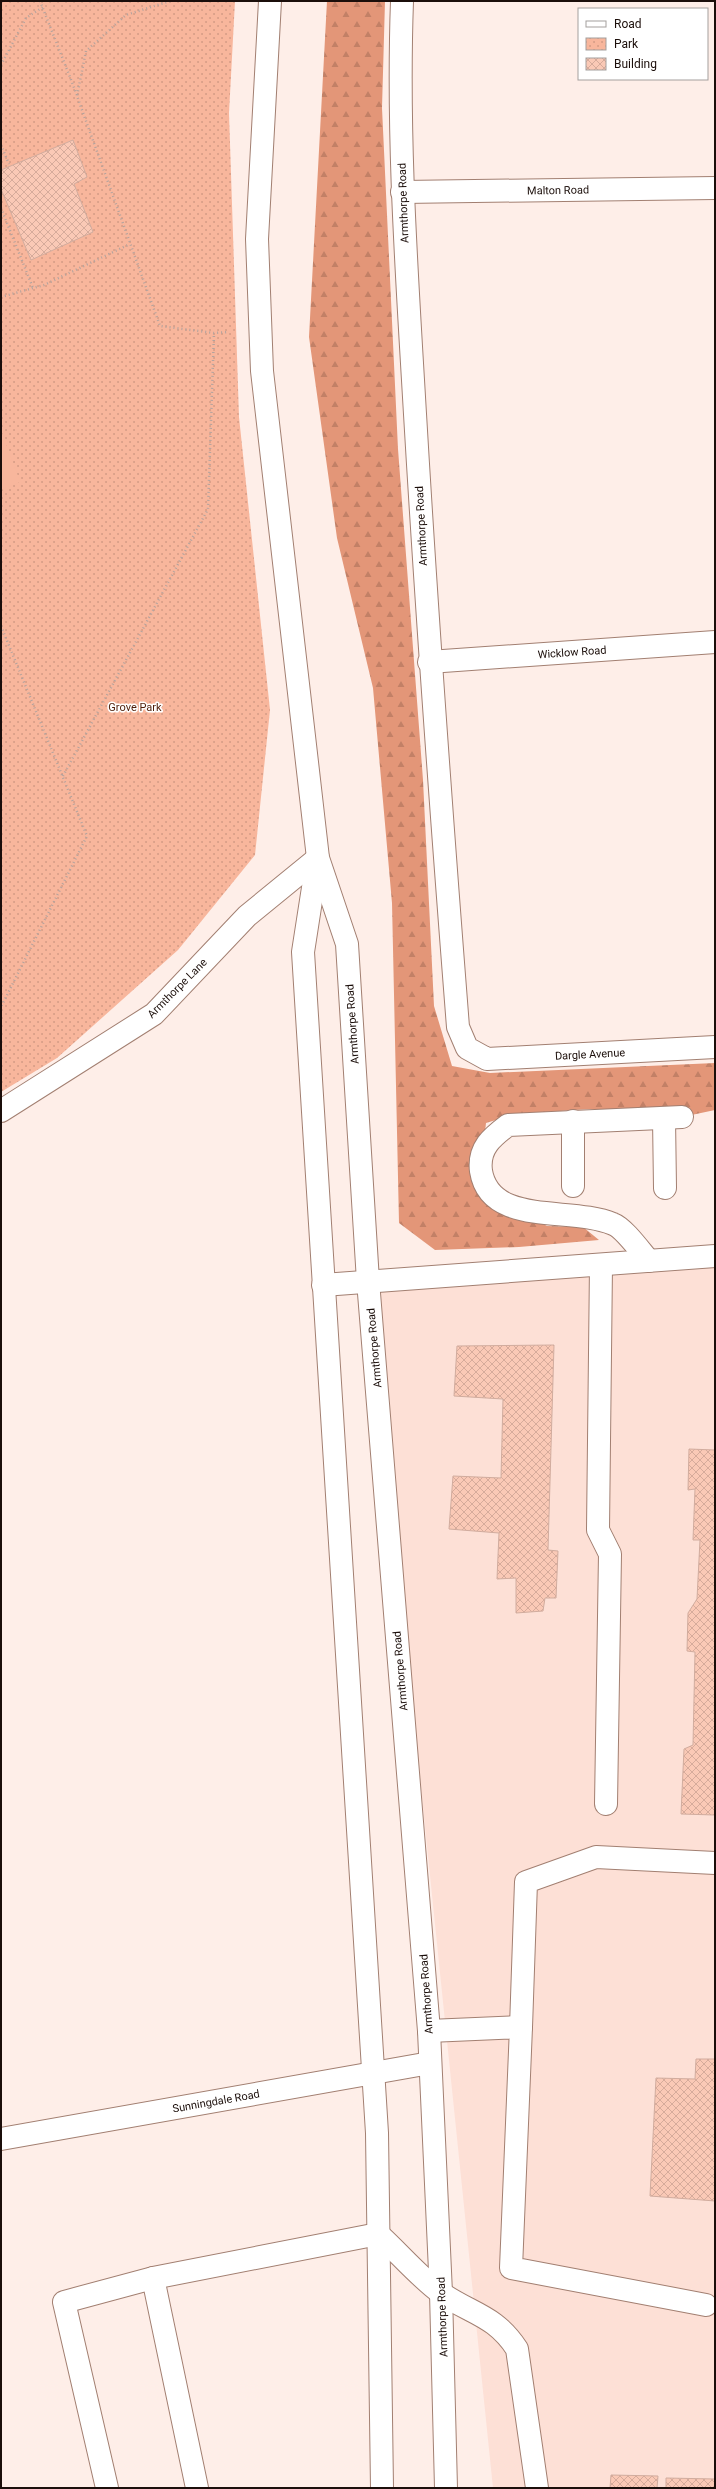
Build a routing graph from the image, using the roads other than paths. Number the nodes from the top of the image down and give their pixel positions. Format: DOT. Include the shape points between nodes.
graph roads {
  1 [pos="270,1"];
  2 [pos="402,1"];
  3 [pos="715,188"];
  4 [pos="402,192"];
  5 [pos="715,642"];
  6 [pos="429,662"];
  7 [pos="318,858"];
  8 [pos="715,1047"];
  9 [pos="467,1048"];
  10 [pos="1,1111"];
  11 [pos="573,1121"];
  12 [pos="573,1186"];
  13 [pos="665,1188"];
  14 [pos="715,1256"];
  15 [pos="649,1261"];
  16 [pos="601,1265"];
  17 [pos="368,1281"];
  18 [pos="324,1285"];
  19 [pos="606,1804"];
  20 [pos="715,1863"];
  21 [pos="521,2027"];
  22 [pos="429,2031"];
  23 [pos="430,2063"];
  24 [pos="372,2073"];
  25 [pos="1,2139"];
  26 [pos="378,2234"];
  27 [pos="153,2278"];
  28 [pos="442,2293"];
  29 [pos="706,2305"];
  30 [pos="107,2488"];
  31 [pos="197,2488"];
  32 [pos="382,2488"];
  33 [pos="446,2488"];
  34 [pos="537,2488"];
  1 -- 7 [label="street, Armthorpe Road" via="257,239 262,371"];
  2 -- 4 [label="street, Armthorpe Road"];
  3 -- 4 [label="street, Malton Road"];
  4 -- 6 [label="street, Armthorpe Road"];
  5 -- 6 [label="street, Wicklow Road"];
  6 -- 9 [label="street, Armthorpe Road" via="458,1027"];
  7 -- 10 [label="street, Armthorpe Lane" via="247,916 154,1014"];
  7 -- 17 [label="street, Armthorpe Road" via="347,944"];
  7 -- 18 [label="street, Armthorpe Road" via="303,952"];
  8 -- 9 [label="street, Dargle Avenue" via="487,1060"];
  11 -- 12 [label="street"];
  11 -- 13 [label="street" via="673,1118"];
  11 -- 15 [label="street" via="508,1125 490,1138 483,1150 480,1163 487,1190 496,1200 514,1209 593,1217 616,1225"];
  14 -- 15 [label="street"];
  15 -- 16 [label="street"];
  16 -- 17 [label="street"];
  16 -- 19 [label="street" via="598,1530 610,1554"];
  17 -- 18 [label="street"];
  17 -- 22 [label="street, Armthorpe Road"];
  18 -- 24 [label="street, Armthorpe Road"];
  20 -- 21 [label="street" via="596,1857 526,1882"];
  21 -- 22 [label="street"];
  21 -- 29 [label="street" via="511,2268"];
  22 -- 23 [label="street, Armthorpe Road"];
  23 -- 24 [label="street, Sunningdale Road"];
  23 -- 28 [label="street, Armthorpe Road"];
  24 -- 25 [label="street, Sunningdale Road"];
  24 -- 26 [label="street, Armthorpe Road" via="377,2133"];
  26 -- 27 [label="street"];
  26 -- 28 [label="street"];
  26 -- 32 [label="street, Armthorpe Road"];
  27 -- 30 [label="street" via="64,2302"];
  27 -- 31 [label="street"];
  28 -- 33 [label="street, Armthorpe Road"];
  28 -- 34 [label="street" via="506,2332 517,2349"];
}
